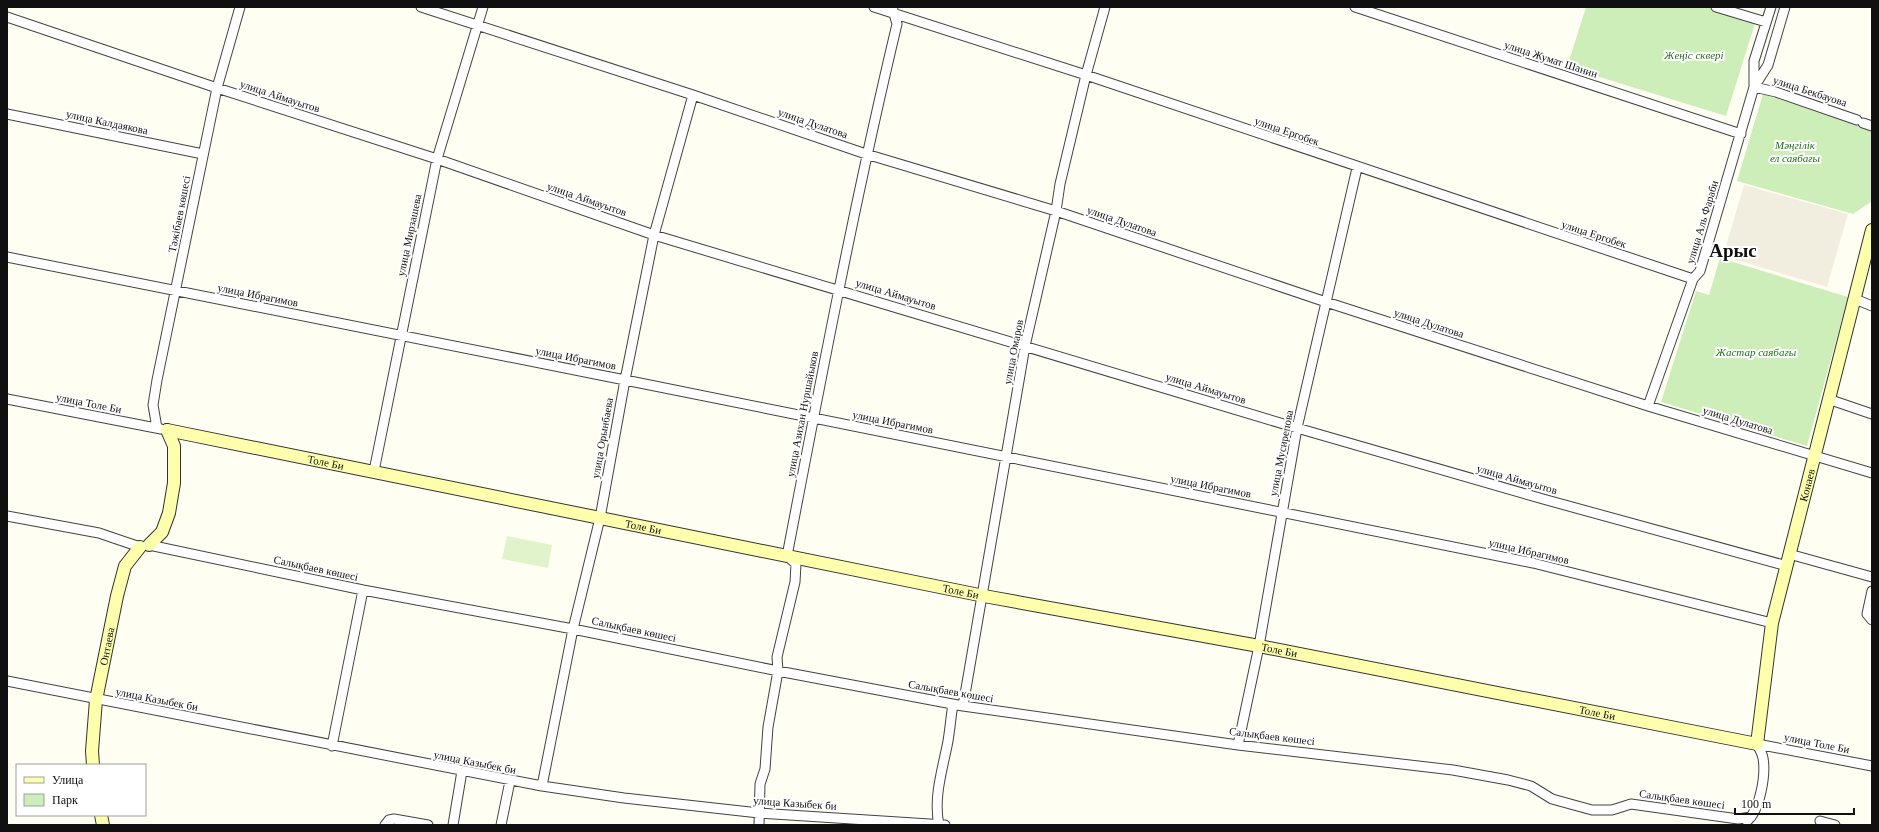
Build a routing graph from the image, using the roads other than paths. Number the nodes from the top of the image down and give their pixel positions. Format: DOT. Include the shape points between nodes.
graph roads {
  1 [pos="240,7"];
  2 [pos="421,7"];
  3 [pos="482,7"];
  4 [pos="874,7"];
  5 [pos="1105,7"];
  6 [pos="1355,7"];
  7 [pos="1716,7"];
  8 [pos="1770,7"];
  9 [pos="1785,7"];
  10 [pos="893,10"];
  11 [pos="7,17"];
  12 [pos="1766,22"];
  13 [pos="476,25"];
  14 [pos="1086,75"];
  15 [pos="1754,87"];
  16 [pos="217,88"];
  17 [pos="693,95"];
  18 [pos="7,114"];
  19 [pos="1872,126"];
  20 [pos="1741,134"];
  21 [pos="203,154"];
  22 [pos="866,154"];
  23 [pos="437,159"];
  24 [pos="1357,168"];
  25 [pos="1056,211"];
  26 [pos="1872,230"];
  27 [pos="654,235"];
  28 [pos="7,257"];
  29 [pos="1692,279"];
  30 [pos="838,289"];
  31 [pos="175,291"];
  32 [pos="1855,299"];
  33 [pos="1326,302"];
  34 [pos="1872,306"];
  35 [pos="400,336"];
  36 [pos="1025,346"];
  37 [pos="625,380"];
  38 [pos="7,399"];
  39 [pos="1828,399"];
  40 [pos="1648,406"];
  41 [pos="1872,414"];
  42 [pos="813,419"];
  43 [pos="1296,428"];
  44 [pos="162,429"];
  45 [pos="1815,456"];
  46 [pos="1007,457"];
  47 [pos="374,472"];
  48 [pos="1872,473"];
  49 [pos="1282,512"];
  50 [pos="7,516"];
  51 [pos="600,518"];
  52 [pos="145,546"];
  53 [pos="787,556"];
  54 [pos="1788,560"];
  55 [pos="1872,577"];
  56 [pos="363,590"];
  57 [pos="1872,591"];
  58 [pos="984,596"];
  59 [pos="1872,620"];
  60 [pos="1772,623"];
  61 [pos="573,629"];
  62 [pos="1259,646"];
  63 [pos="778,672"];
  64 [pos="7,681"];
  65 [pos="96,700"];
  66 [pos="953,704"];
  67 [pos="963,706"];
  68 [pos="1238,744"];
  69 [pos="1757,744"];
  70 [pos="332,746"];
  71 [pos="94,764"];
  72 [pos="1872,766"];
  73 [pos="462,771"];
  74 [pos="510,781"];
  75 [pos="542,786"];
  76 [pos="759,813"];
  77 [pos="1751,817"];
  78 [pos="1820,821"];
  79 [pos="385,825"];
  80 [pos="428,825"];
  81 [pos="453,825"];
  82 [pos="501,825"];
  83 [pos="759,825"];
  84 [pos="939,825"];
  85 [pos="944,825"];
  86 [pos="1742,825"];
  87 [pos="1835,825"];
  1 -- 16 [label="street, Тәжібаев көшесі"];
  2 -- 13 [label="street, улица Дулатова"];
  3 -- 13 [label="street, улица Мирзашева"];
  4 -- 10 [label="street, улица Ергобек"];
  5 -- 14 [label="street, улица Омаров"];
  6 -- 20 [label="street, улица Жумат Шанин"];
  7 -- 12 [label="street"];
  8 -- 12 [label="street, улица Аль Фараби"];
  9 -- 15 [label="street, улица Аль Фараби" via="1768,65"];
  10 -- 14 [label="street, улица Ергобек"];
  10 -- 22 [label="street, улица Азихан Нуршайыков" via="897,24"];
  11 -- 16 [label="street, улица Аймауытов"];
  12 -- 15 [label="street, улица Аль Фараби" via="1754,61"];
  13 -- 17 [label="street, улица Дулатова"];
  13 -- 23 [label="street, улица Мирзашева"];
  14 -- 24 [label="street, улица Ергобек"];
  14 -- 25 [label="street, улица Омаров"];
  15 -- 19 [label="street, улица Бекбауова" via="1776,92"];
  15 -- 20 [label="street, улица Аль Фараби"];
  16 -- 21 [label="street, Тәжібаев көшесі"];
  16 -- 23 [label="street, улица Аймауытов"];
  17 -- 22 [label="street, улица Дулатова"];
  17 -- 27 [label="street, улица Орынбаева"];
  18 -- 21 [label="street, улица Калдаякова"];
  20 -- 29 [label="street, улица Аль Фараби" via="1700,271"];
  21 -- 31 [label="street, Тәжібаев көшесі"];
  22 -- 25 [label="street, улица Дулатова"];
  22 -- 30 [label="street, улица Азихан Нуршайыков"];
  23 -- 27 [label="street, улица Аймауытов"];
  23 -- 35 [label="street, улица Мирзашева"];
  24 -- 29 [label="street, улица Ергобек"];
  24 -- 33 [label="street, улица Мусирепова"];
  25 -- 33 [label="street, улица Дулатова"];
  25 -- 36 [label="street, улица Омаров"];
  26 -- 32 [label="main road, Конаев"];
  27 -- 30 [label="street, улица Аймауытов"];
  27 -- 37 [label="street, улица Орынбаева"];
  28 -- 31 [label="street, улица Ибрагимов"];
  29 -- 40 [label="street, улица Аль Фараби"];
  30 -- 36 [label="street, улица Аймауытов"];
  30 -- 42 [label="street, улица Азихан Нуршайыков"];
  31 -- 35 [label="street, улица Ибрагимов"];
  31 -- 44 [label="street, Тәжібаев көшесі" via="153,405"];
  32 -- 34 [label="street"];
  32 -- 39 [label="main road, Конаев"];
  33 -- 40 [label="street, улица Дулатова"];
  33 -- 43 [label="street, улица Мусирепова"];
  35 -- 37 [label="street, улица Ибрагимов"];
  35 -- 47 [label="street, улица Мирзашева"];
  36 -- 43 [label="street, улица Аймауытов"];
  36 -- 46 [label="street, улица Омаров"];
  37 -- 42 [label="street, улица Ибрагимов"];
  37 -- 51 [label="street, улица Орынбаева"];
  38 -- 44 [label="street, улица Толе Би"];
  39 -- 41 [label="street"];
  39 -- 45 [label="main road, Конаев"];
  40 -- 45 [label="street, улица Дулатова"];
  42 -- 46 [label="street, улица Ибрагимов"];
  42 -- 53 [label="street, улица Азихан Нуршайыков"];
  43 -- 49 [label="street, улица Мусирепова"];
  43 -- 54 [label="street, улица Аймауытов" via="1544,499"];
  44 -- 47 [label="main road, Толе Би"];
  44 -- 52 [label="main road, Онтаева" via="174,446 174,483 169,513 162,532"];
  45 -- 48 [label="street, улица Дулатова"];
  45 -- 54 [label="main road, Конаев"];
  46 -- 49 [label="street, улица Ибрагимов"];
  46 -- 58 [label="street, улица Омаров"];
  47 -- 51 [label="main road, Толе Би"];
  49 -- 60 [label="street, улица Ибрагимов" via="1533,563"];
  49 -- 62 [label="street, улица Мусирепова"];
  50 -- 52 [label="street, Салықбаев көшесі" via="99,533"];
  51 -- 53 [label="main road, Толе Би"];
  51 -- 61 [label="street, улица Орынбаева"];
  52 -- 56 [label="street, Салықбаев көшесі"];
  52 -- 65 [label="main road, Онтаева" via="126,566 119,588"];
  53 -- 58 [label="main road, Толе Би"];
  53 -- 63 [label="street" via="796,564 795,582 777,657"];
  54 -- 55 [label="street, улица Аймауытов"];
  54 -- 60 [label="main road, Конаев"];
  56 -- 61 [label="street, Салықбаев көшесі"];
  56 -- 70 [label="street"];
  57 -- 59 [label="street" via="1867,614"];
  58 -- 62 [label="main road, Толе Би"];
  58 -- 67 [label="street, улица Омаров"];
  60 -- 69 [label="main road, Конаев"];
  61 -- 63 [label="street, Салықбаев көшесі"];
  61 -- 75 [label="street, улица Орынбаева"];
  62 -- 68 [label="street, улица Мусирепова"];
  62 -- 69 [label="main road, Толе Би"];
  63 -- 66 [label="street, Салықбаев көшесі"];
  63 -- 76 [label="street" via="768,727 765,769 760,784"];
  64 -- 65 [label="street, улица Казыбек би"];
  65 -- 70 [label="street, улица Казыбек би"];
  65 -- 71 [label="main road, Онтаева" via="92,751"];
  66 -- 67 [label="street, Салықбаев көшесі"];
  66 -- 84 [label="street" via="940,779 937,814"];
  67 -- 68 [label="street, Салықбаев көшесі"];
  68 -- 77 [label="street, Салықбаев көшесі" via="1453,770 1508,780 1531,786 1552,799 1592,810 1612,810 1631,804 1738,819"];
  69 -- 72 [label="street, улица Толе Би"];
  69 -- 77 [label="street" via="1763,758 1763,777 1756,808"];
  70 -- 73 [label="street, улица Казыбек би"];
  73 -- 74 [label="street, улица Казыбек би"];
  73 -- 81 [label="street"];
  74 -- 75 [label="street, улица Казыбек би"];
  74 -- 82 [label="street"];
  75 -- 76 [label="street, улица Казыбек би"];
  76 -- 83 [label="street"];
  76 -- 84 [label="street, улица Казыбек би"];
  77 -- 86 [label="street"];
  78 -- 87 [label="street"];
  79 -- 80 [label="street" via="394,819"];
  84 -- 85 [label="street, улица Казыбек би"];
}
